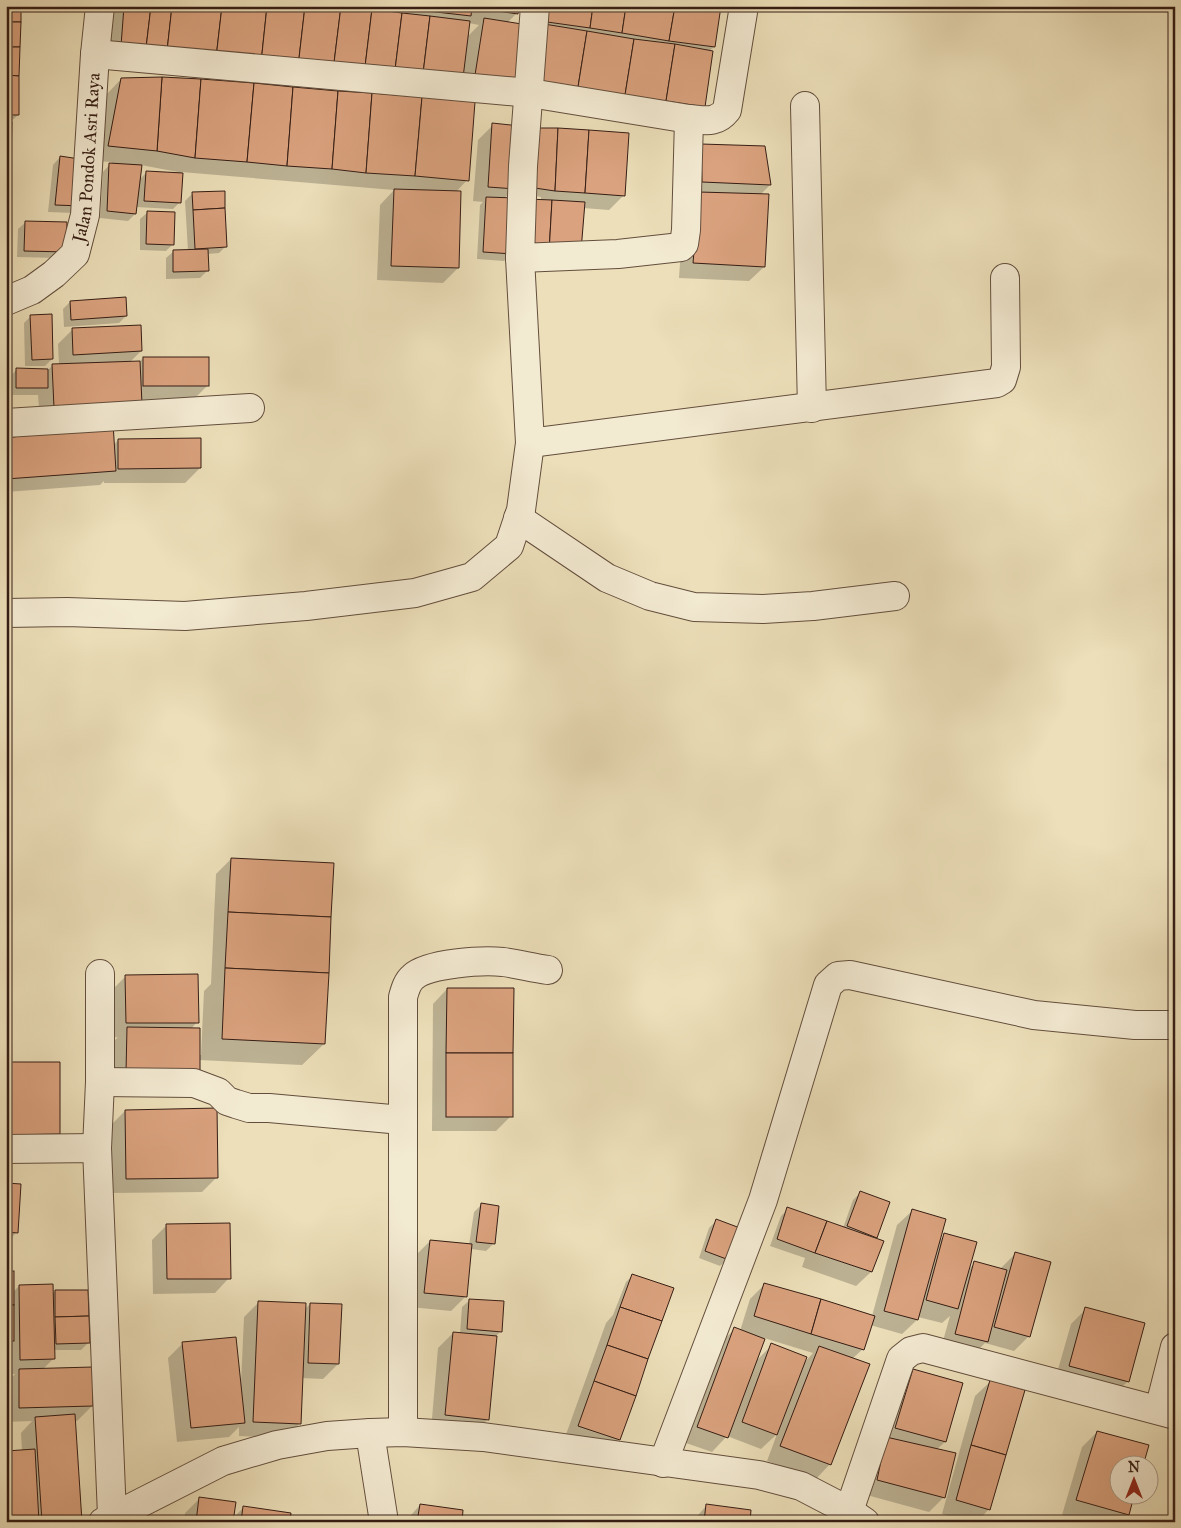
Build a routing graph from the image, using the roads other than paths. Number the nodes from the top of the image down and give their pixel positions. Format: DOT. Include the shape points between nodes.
graph roads {
  1 [pos="100,6"];
  2 [pos="535,6"];
  3 [pos="744,6"];
  4 [pos="95,54"];
  5 [pos="530,94"];
  6 [pos="805,106"];
  7 [pos="689,119"];
  8 [pos="520,258"];
  9 [pos="1005,278"];
  10 [pos="6,301"];
  11 [pos="250,408"];
  12 [pos="812,408"];
  13 [pos="6,423"];
  14 [pos="530,443"];
  15 [pos="518,518"];
  16 [pos="895,596"];
  17 [pos="6,613"];
  18 [pos="548,970"];
  19 [pos="100,974"];
  20 [pos="1175,1025"];
  21 [pos="100,1082"];
  22 [pos="402,1120"];
  23 [pos="97,1148"];
  24 [pos="6,1149"];
  25 [pos="1175,1347"];
  26 [pos="1167,1412"];
  27 [pos="404,1432"];
  28 [pos="370,1433"];
  29 [pos="663,1463"];
  30 [pos="857,1516"];
  31 [pos="108,1519"];
  32 [pos="384,1522"];
  1 -- 4 [label="street, Jalan Pondok Asri Raya"];
  2 -- 5 [label="street"];
  3 -- 7 [label="street" via="728,110 715,120"];
  4 -- 5 [label="street"];
  4 -- 10 [label="street, Jalan Pondok Asri Raya" via="85,215 75,254 32,290"];
  5 -- 7 [label="street"];
  5 -- 8 [label="street" via="523,166"];
  6 -- 12 [label="street"];
  7 -- 8 [label="street" via="685,240 681,247 618,254"];
  8 -- 14 [label="street"];
  9 -- 12 [label="street" via="1006,367 1002,380"];
  11 -- 13 [label="street"];
  12 -- 14 [label="street"];
  14 -- 15 [label="street"];
  15 -- 16 [label="street" via="607,578 650,596 694,607 762,610"];
  15 -- 17 [label="street" via="509,546 472,577 415,593 185,616"];
  18 -- 22 [label="street" via="501,962 449,964 424,970 413,977 403,997"];
  19 -- 21 [label="street"];
  20 -- 29 [label="street" via="1135,1025 1034,1015 850,975 838,976 828,985 762,1200"];
  21 -- 22 [label="street" via="194,1083 249,1108"];
  21 -- 23 [label="street"];
  22 -- 27 [label="street"];
  23 -- 24 [label="street"];
  23 -- 31 [label="street"];
  25 -- 26 [label="street"];
  26 -- 30 [label="street" via="923,1348 910,1351 901,1358"];
  27 -- 28 [label="street"];
  27 -- 29 [label="street" via="482,1437"];
  28 -- 31 [label="street" via="276,1445 223,1461"];
  28 -- 32 [label="street"];
  29 -- 30 [label="street" via="724,1469 801,1486"];
}
